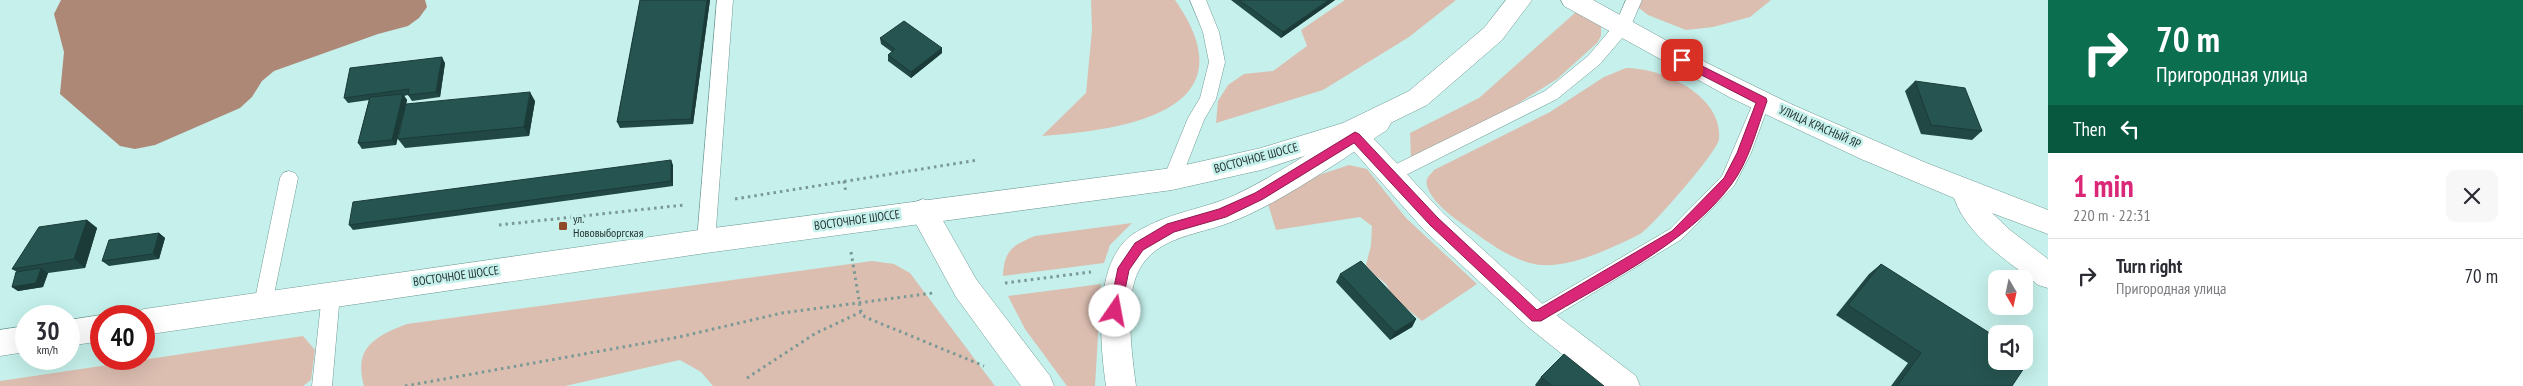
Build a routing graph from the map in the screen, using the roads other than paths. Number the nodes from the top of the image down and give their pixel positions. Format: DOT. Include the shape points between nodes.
graph roads {
  1 [pos="725,0"];
  2 [pos="1198,0"];
  3 [pos="1520,0"];
  4 [pos="1573,0"];
  5 [pos="1634,0"];
  6 [pos="1623,26"];
  7 [pos="1762,101"];
  8 [pos="1353,134"];
  9 [pos="1390,175"];
  10 [pos="289,178"];
  11 [pos="1172,179"];
  12 [pos="1966,192"];
  13 [pos="923,211"];
  14 [pos="2048,222"];
  15 [pos="706,241"];
  16 [pos="2048,276"];
  17 [pos="331,294"];
  18 [pos="263,304"];
  19 [pos="1536,317"];
  20 [pos="155,320"];
  21 [pos="15,341"];
  22 [pos="0,343"];
  23 [pos="322,386"];
  24 [pos="1039,386"];
  25 [pos="1121,386"];
  26 [pos="1624,386"];
  1 -- 15 [label="lane"];
  2 -- 11 [label="lane" via="1211,32 1217,62 1208,99 1196,118"];
  3 -- 8 [label="street" via="1493,34 1418,98"];
  4 -- 6 [label="street, УЛИЦА КРАСНЫЙ ЯР"];
  5 -- 6 [label="lane"];
  6 -- 7 [label="street, УЛИЦА КРАСНЫЙ ЯР" via="1696,69"];
  6 -- 9 [label="lane" via="1594,60 1551,95"];
  7 -- 12 [label="street, УЛИЦА КРАСНЫЙ ЯР"];
  7 -- 19 [label="lane" via="1728,181 1676,234"];
  8 -- 9 [label="street"];
  8 -- 11 [label="street, ВОСТОЧНОЕ ШОССЕ"];
  8 -- 25 [label="street" via="1259,196 1222,214 1171,228 1139,246 1124,268 1115,311"];
  9 -- 19 [label="street" via="1434,222"];
  10 -- 18 [label="lane"];
  11 -- 13 [label="street, ВОСТОЧНОЕ ШОССЕ"];
  12 -- 14 [label="street, УЛИЦА КРАСНЫЙ ЯР"];
  12 -- 16 [label="street" via="1969,203 1981,220"];
  13 -- 15 [label="street, ВОСТОЧНОЕ ШОССЕ"];
  13 -- 24 [label="street" via="979,308"];
  15 -- 17 [label="street, ВОСТОЧНОЕ ШОССЕ"];
  17 -- 18 [label="street, ВОСТОЧНОЕ ШОССЕ"];
  17 -- 23 [label="lane"];
  18 -- 20 [label="street, ВОСТОЧНОЕ ШОССЕ"];
  19 -- 26 [label="street"];
  21 -- 22 [label="street"];
}
